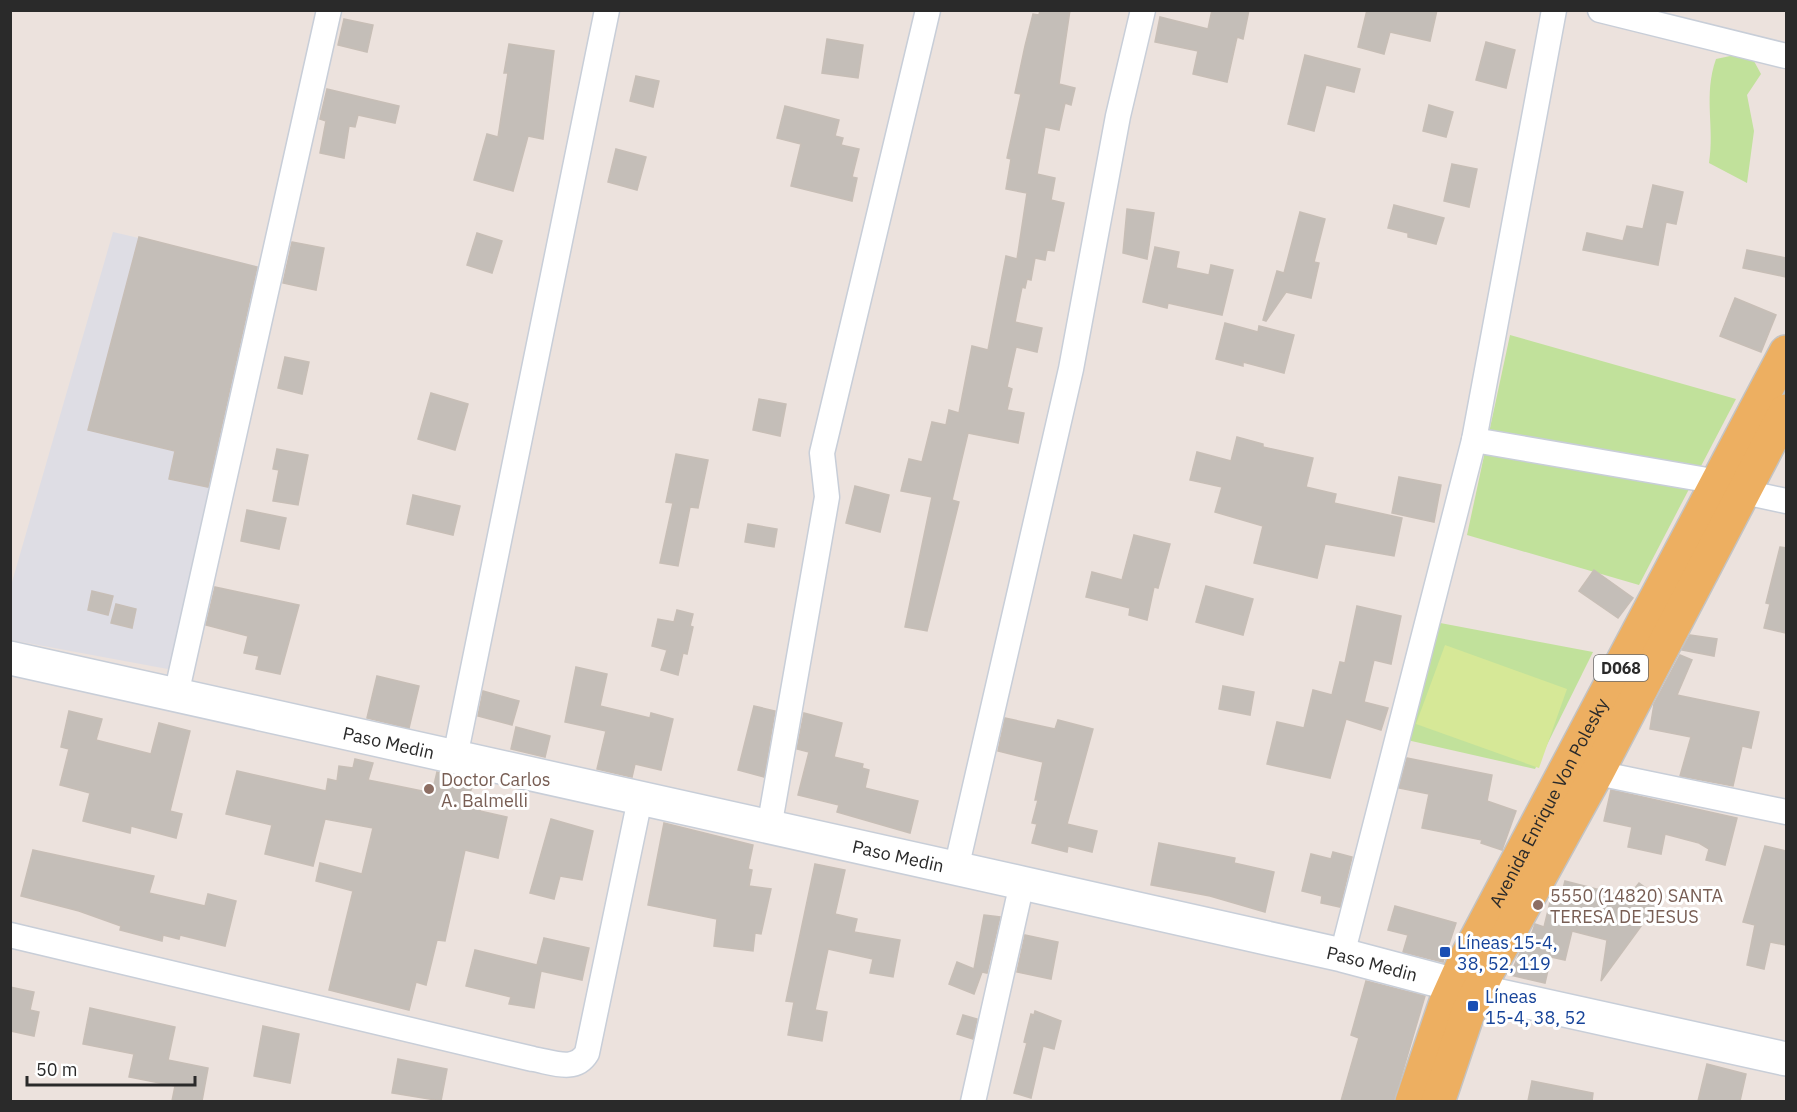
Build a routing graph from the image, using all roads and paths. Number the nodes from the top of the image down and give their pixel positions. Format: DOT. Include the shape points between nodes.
graph roads {
  1 [pos="329,10"];
  2 [pos="607,10"];
  3 [pos="928,10"];
  4 [pos="1143,10"];
  5 [pos="1554,10"];
  6 [pos="1600,10"];
  7 [pos="1786,56"];
  8 [pos="1786,352"];
  9 [pos="1786,411"];
  10 [pos="1474,440"];
  11 [pos="1732,487"];
  12 [pos="1786,501"];
  13 [pos="10,658"];
  14 [pos="176,695"];
  15 [pos="455,757"];
  16 [pos="1583,770"];
  17 [pos="640,799"];
  18 [pos="1786,812"];
  19 [pos="769,828"];
  20 [pos="956,869"];
  21 [pos="1022,883"];
  22 [pos="10,935"];
  23 [pos="1342,955"];
  24 [pos="1466,988"];
  25 [pos="1786,1059"];
  26 [pos="973,1101"];
  27 [pos="1412,1101"];
  28 [pos="1438,1101"];
  1 -- 14 [label="street"];
  2 -- 15 [label="street"];
  3 -- 19 [label="street" via="822,453 827,497"];
  4 -- 20 [label="street" via="1118,116 1071,369"];
  5 -- 10 [label="street"];
  6 -- 7 [label="street"];
  8 -- 11 [label="main road, Avenida Enrique Von Polesky / D068"];
  9 -- 11 [label="main road, Avenida Enrique Von Polesky / D068"];
  10 -- 11 [label="street"];
  10 -- 23 [label="street"];
  11 -- 12 [label="street"];
  11 -- 16 [label="main road, Avenida Enrique Von Polesky / D068"];
  13 -- 14 [label="street, Paso Medin"];
  14 -- 15 [label="street, Paso Medin"];
  15 -- 17 [label="street, Paso Medin"];
  16 -- 18 [label="street"];
  16 -- 24 [label="main road, Avenida Enrique Von Polesky / D068"];
  17 -- 19 [label="street, Paso Medin"];
  17 -- 22 [label="street" via="587,1053 574,1066"];
  19 -- 20 [label="street, Paso Medin"];
  20 -- 21 [label="street, Paso Medin"];
  21 -- 23 [label="street, Paso Medin"];
  21 -- 26 [label="street"];
  23 -- 24 [label="street, Paso Medin"];
  24 -- 25 [label="street, Paso Medin"];
  24 -- 27 [label="main road, Avenida Enrique Von Polesky / D068"];
  24 -- 28 [label="main road, Avenida Enrique Von Polesky / D068" via="1469,1010"];
}
